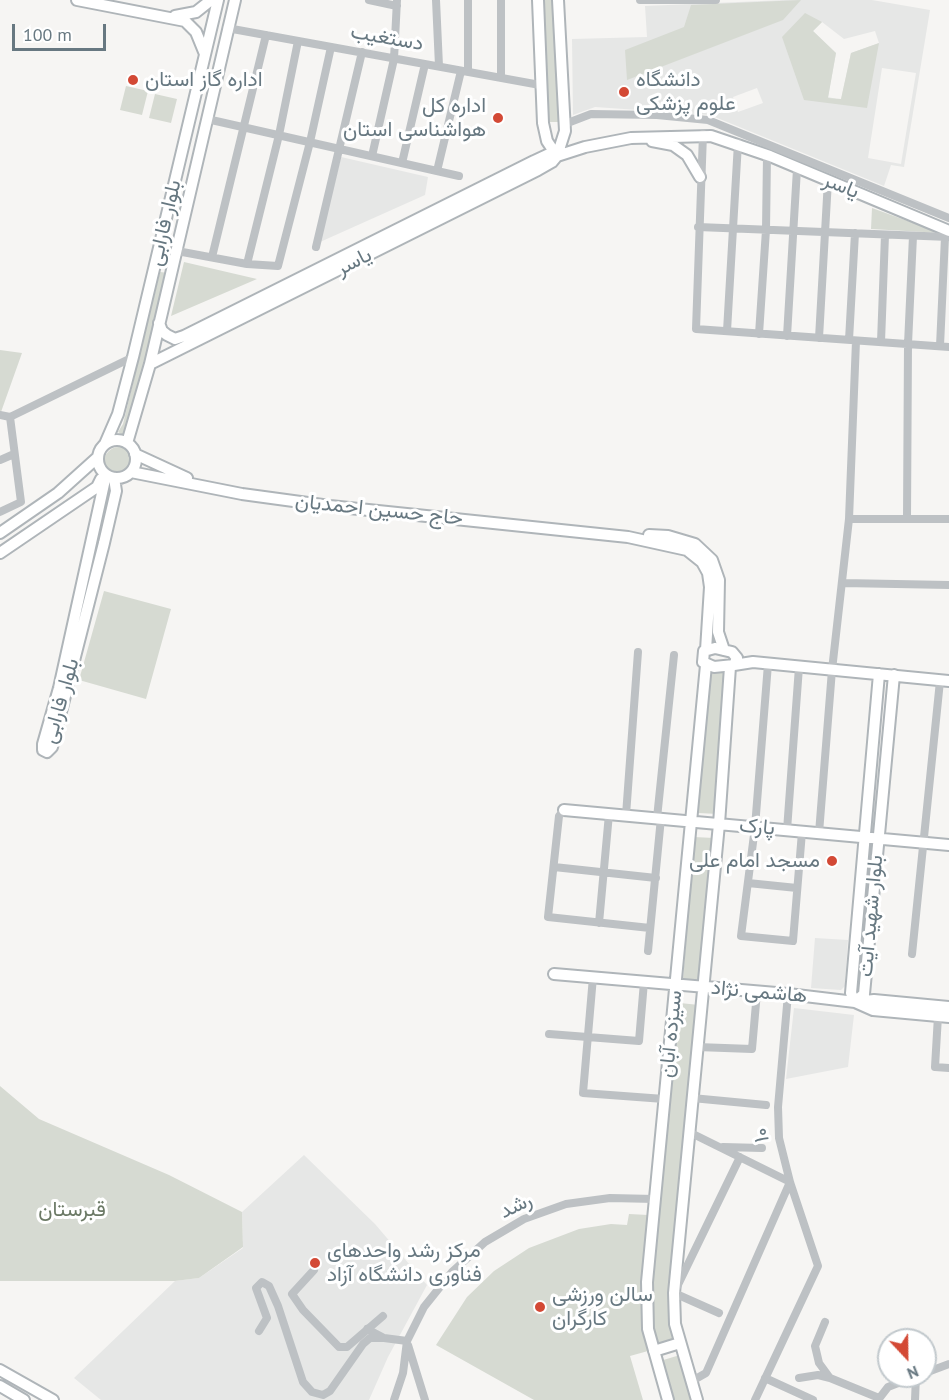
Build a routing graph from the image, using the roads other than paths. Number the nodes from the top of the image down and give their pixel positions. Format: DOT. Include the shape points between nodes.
graph roads {
  1 [pos="77,0"];
  2 [pos="211,0"];
  3 [pos="218,0"];
  4 [pos="235,0"];
  5 [pos="369,0"];
  6 [pos="436,0"];
  7 [pos="468,0"];
  8 [pos="501,0"];
  9 [pos="538,0"];
  10 [pos="558,0"];
  11 [pos="640,0"];
  12 [pos="692,0"];
  13 [pos="716,0"];
  14 [pos="397,3"];
  15 [pos="172,17"];
  16 [pos="227,28"];
  17 [pos="266,35"];
  18 [pos="298,41"];
  19 [pos="331,47"];
  20 [pos="362,52"];
  21 [pos="206,54"];
  22 [pos="394,59"];
  23 [pos="425,64"];
  24 [pos="439,66"];
  25 [pos="465,71"];
  26 [pos="501,77"];
  27 [pos="540,85"];
  28 [pos="207,119"];
  29 [pos="543,123"];
  30 [pos="565,124"];
  31 [pos="245,128"];
  32 [pos="702,134"];
  33 [pos="279,135"];
  34 [pos="631,138"];
  35 [pos="310,142"];
  36 [pos="738,143"];
  37 [pos="339,148"];
  38 [pos="767,154"];
  39 [pos="372,156"];
  40 [pos="557,156"];
  41 [pos="402,164"];
  42 [pos="797,169"];
  43 [pos="437,171"];
  44 [pos="459,176"];
  45 [pos="700,177"];
  46 [pos="828,180"];
  47 [pos="949,218"];
  48 [pos="698,227"];
  49 [pos="732,229"];
  50 [pos="766,230"];
  51 [pos="794,231"];
  52 [pos="825,232"];
  53 [pos="855,233"];
  54 [pos="885,235"];
  55 [pos="948,235"];
  56 [pos="913,236"];
  57 [pos="160,247"];
  58 [pos="315,247"];
  59 [pos="177,251"];
  60 [pos="213,257"];
  61 [pos="247,264"];
  62 [pos="337,265"];
  63 [pos="159,323"];
  64 [pos="727,332"];
  65 [pos="759,334"];
  66 [pos="787,336"];
  67 [pos="819,338"];
  68 [pos="852,340"];
  69 [pos="881,342"];
  70 [pos="908,344"];
  71 [pos="940,346"];
  72 [pos="949,347"];
  73 [pos="133,357"];
  74 [pos="150,364"];
  75 [pos="0,415"];
  76 [pos="10,417"];
  77 [pos="127,443"];
  78 [pos="105,444"];
  79 [pos="14,454"];
  80 [pos="135,454"];
  81 [pos="98,457"];
  82 [pos="0,460"];
  83 [pos="131,472"];
  84 [pos="108,475"];
  85 [pos="206,486"];
  86 [pos="0,512"];
  87 [pos="907,518"];
  88 [pos="849,519"];
  89 [pos="949,519"];
  90 [pos="0,533"];
  91 [pos="628,537"];
  92 [pos="91,540"];
  93 [pos="104,543"];
  94 [pos="0,553"];
  95 [pos="843,583"];
  96 [pos="949,585"];
  97 [pos="706,650"];
  98 [pos="724,650"];
  99 [pos="639,652"];
  100 [pos="674,655"];
  101 [pos="733,662"];
  102 [pos="768,664"];
  103 [pos="706,665"];
  104 [pos="799,667"];
  105 [pos="832,670"];
  106 [pos="879,674"];
  107 [pos="894,675"];
  108 [pos="945,681"];
  109 [pos="62,689"];
  110 [pos="564,810"];
  111 [pos="609,813"];
  112 [pos="626,815"];
  113 [pos="659,818"];
  114 [pos="692,821"];
  115 [pos="719,824"];
  116 [pos="755,827"];
  117 [pos="787,830"];
  118 [pos="802,832"];
  119 [pos="819,832"];
  120 [pos="863,837"];
  121 [pos="879,839"];
  122 [pos="925,843"];
  123 [pos="949,845"];
  124 [pos="554,867"];
  125 [pos="603,872"];
  126 [pos="656,878"];
  127 [pos="748,883"];
  128 [pos="797,888"];
  129 [pos="599,923"];
  130 [pos="650,928"];
  131 [pos="648,951"];
  132 [pos="912,954"];
  133 [pos="554,974"];
  134 [pos="593,977"];
  135 [pos="644,982"];
  136 [pos="676,985"];
  137 [pos="704,987"];
  138 [pos="757,992"];
  139 [pos="788,994"];
  140 [pos="855,1002"];
  141 [pos="949,1007"];
  142 [pos="944,1016"];
  143 [pos="549,1034"];
  144 [pos="589,1037"];
  145 [pos="697,1047"];
  146 [pos="949,1068"];
  147 [pos="692,1098"];
  148 [pos="664,1099"];
  149 [pos="766,1105"];
  150 [pos="689,1132"];
  151 [pos="719,1147"];
  152 [pos="762,1148"];
  153 [pos="740,1157"];
  154 [pos="790,1182"];
  155 [pos="655,1199"];
  156 [pos="314,1270"];
  157 [pos="674,1293"];
  158 [pos="719,1313"];
  159 [pos="383,1316"];
  160 [pos="825,1322"];
  161 [pos="368,1329"];
  162 [pos="259,1331"];
  163 [pos="384,1338"];
  164 [pos="407,1341"];
  165 [pos="680,1343"];
  166 [pos="654,1351"];
  167 [pos="0,1370"];
  168 [pos="765,1378"];
  169 [pos="800,1378"];
  170 [pos="830,1378"];
  171 [pos="692,1381"];
  172 [pos="0,1386"];
  173 [pos="879,1399"];
  174 [pos="24,1400"];
  175 [pos="53,1400"];
  176 [pos="394,1400"];
  177 [pos="425,1400"];
  178 [pos="668,1400"];
  179 [pos="697,1400"];
  180 [pos="755,1400"];
  181 [pos="813,1400"];
  1 -- 15 [label="main road"];
  2 -- 15 [label="main road" via="196,12"];
  3 -- 21 [label="main road, بلوار فارابی"];
  4 -- 16 [label="main road, بلوار فارابی"];
  5 -- 14 [label="street"];
  6 -- 24 [label="street"];
  7 -- 25 [label="street"];
  8 -- 26 [label="street"];
  9 -- 27 [label="main road"];
  10 -- 30 [label="main road"];
  11 -- 12 [label="street"];
  12 -- 13 [label="street"];
  14 -- 22 [label="street"];
  15 -- 21 [label="main road" via="185,21 196,32"];
  16 -- 17 [label="street, دستغیب"];
  16 -- 28 [label="main road, بلوار فارابی"];
  17 -- 18 [label="street, دستغیب"];
  17 -- 31 [label="street"];
  18 -- 19 [label="street, دستغیب"];
  18 -- 33 [label="street"];
  19 -- 20 [label="street, دستغیب"];
  19 -- 35 [label="street"];
  20 -- 22 [label="street, دستغیب"];
  20 -- 37 [label="street"];
  21 -- 57 [label="main road, بلوار فارابی"];
  22 -- 23 [label="street, دستغیب"];
  22 -- 39 [label="street"];
  23 -- 24 [label="street, دستغیب"];
  23 -- 41 [label="street"];
  24 -- 25 [label="street, دستغیب"];
  25 -- 26 [label="street, دستغیب"];
  25 -- 43 [label="street"];
  26 -- 27 [label="street, دستغیب"];
  27 -- 29 [label="main road"];
  28 -- 31 [label="street"];
  28 -- 59 [label="main road, بلوار فارابی"];
  29 -- 30 [label="main road" via="549,130"];
  29 -- 40 [label="main road" via="547,141"];
  30 -- 40 [label="main road"];
  30 -- 47 [label="street" via="591,114 708,120"];
  31 -- 33 [label="street"];
  31 -- 60 [label="street"];
  32 -- 34 [label="main road, یاسر"];
  32 -- 36 [label="main road, یاسر"];
  32 -- 45 [label="street"];
  33 -- 35 [label="street"];
  33 -- 61 [label="street"];
  34 -- 40 [label="main road, یاسر"];
  34 -- 45 [label="main road" via="673,146 687,155"];
  35 -- 37 [label="street"];
  35 -- 61 [label="street" via="278,266"];
  36 -- 38 [label="main road, یاسر"];
  36 -- 49 [label="street"];
  37 -- 39 [label="street"];
  37 -- 58 [label="street"];
  38 -- 42 [label="main road, یاسر"];
  38 -- 50 [label="street"];
  39 -- 41 [label="street"];
  40 -- 62 [label="main road, یاسر" via="538,170"];
  41 -- 43 [label="street"];
  42 -- 46 [label="main road, یاسر"];
  42 -- 51 [label="street"];
  43 -- 44 [label="street"];
  45 -- 48 [label="street"];
  46 -- 52 [label="street"];
  46 -- 55 [label="main road, یاسر"];
  48 -- 49 [label="street, یاسر"];
  48 -- 64 [label="street" via="696,329"];
  49 -- 50 [label="street, یاسر"];
  49 -- 64 [label="street"];
  50 -- 51 [label="street, یاسر"];
  50 -- 65 [label="street"];
  51 -- 52 [label="street, یاسر"];
  51 -- 66 [label="street"];
  52 -- 53 [label="street, یاسر"];
  52 -- 67 [label="street"];
  53 -- 54 [label="street, یاسر"];
  53 -- 68 [label="street"];
  54 -- 56 [label="street, یاسر"];
  54 -- 69 [label="street"];
  55 -- 56 [label="street, یاسر"];
  55 -- 71 [label="street"];
  56 -- 70 [label="street"];
  57 -- 59 [label="main road"];
  57 -- 73 [label="main road, بلوار فارابی"];
  59 -- 60 [label="street"];
  59 -- 63 [label="main road, بلوار فارابی"];
  60 -- 61 [label="street"];
  62 -- 63 [label="main road, یاسر" via="175,339"];
  62 -- 74 [label="main road, یاسر"];
  63 -- 74 [label="main road, بلوار فارابی"];
  64 -- 65 [label="street"];
  65 -- 66 [label="street"];
  66 -- 67 [label="street"];
  67 -- 68 [label="street"];
  68 -- 69 [label="street"];
  68 -- 88 [label="street"];
  69 -- 70 [label="street"];
  70 -- 71 [label="street"];
  70 -- 87 [label="street"];
  71 -- 72 [label="street"];
  73 -- 76 [label="street"];
  73 -- 78 [label="main road, بلوار فارابی" via="118,414"];
  74 -- 77 [label="main road, بلوار فارابی"];
  75 -- 76 [label="street"];
  76 -- 79 [label="street"];
  77 -- 78 [label="main road" via="117,440"];
  77 -- 80 [label="main road"];
  78 -- 81 [label="main road"];
  79 -- 82 [label="street"];
  79 -- 86 [label="street" via="21,502"];
  80 -- 83 [label="main road"];
  80 -- 85 [label="main road"];
  81 -- 84 [label="main road" via="99,466"];
  81 -- 90 [label="main road" via="58,493"];
  83 -- 84 [label="main road" via="123,477"];
  83 -- 85 [label="main road, حاج حسین احمدیان"];
  84 -- 92 [label="main road, بلوار فارابی"];
  84 -- 93 [label="main road, بلوار فارابی" via="116,491"];
  84 -- 94 [label="main road" via="97,487"];
  85 -- 91 [label="main road, حاج حسین احمدیان" via="330,506"];
  87 -- 88 [label="street"];
  87 -- 89 [label="street"];
  88 -- 95 [label="street"];
  91 -- 97 [label="main road, حاج حسین احمدیان" via="687,550 702,562 710,587"];
  91 -- 98 [label="main road, حاج حسین احمدیان" via="650,535 683,540 712,560 719,580 718,632"];
  92 -- 93 [label="main road"];
  92 -- 109 [label="main road, بلوار فارابی"];
  93 -- 109 [label="main road, بلوار فارابی"];
  95 -- 96 [label="street"];
  95 -- 105 [label="street"];
  97 -- 98 [label="main road"];
  97 -- 103 [label="main road, حاج حسین احمدیان" via="702,658"];
  98 -- 101 [label="main road"];
  99 -- 112 [label="street"];
  100 -- 113 [label="street"];
  101 -- 102 [label="main road"];
  101 -- 103 [label="main road"];
  101 -- 115 [label="main road, سیزده آبان"];
  102 -- 104 [label="main road"];
  102 -- 116 [label="street"];
  103 -- 114 [label="main road, سیزده آبان"];
  104 -- 105 [label="main road"];
  104 -- 117 [label="street"];
  105 -- 106 [label="main road"];
  105 -- 119 [label="street"];
  106 -- 107 [label="main road"];
  106 -- 120 [label="main road, بلوار شهید آیت"];
  107 -- 108 [label="main road"];
  107 -- 121 [label="main road, بلوار شهید آیت"];
  108 -- 122 [label="street"];
  109 -- 109 [label="main road, بلوار فارابی" via="43,744 47,752 52,747"];
  110 -- 111 [label="main road, پارک"];
  110 -- 124 [label="street" via="559,816"];
  111 -- 112 [label="main road, پارک"];
  111 -- 125 [label="street"];
  112 -- 113 [label="main road, پارک"];
  113 -- 114 [label="main road, پارک"];
  113 -- 126 [label="street"];
  114 -- 115 [label="main road, پارک"];
  114 -- 136 [label="main road, سیزده آبان"];
  115 -- 116 [label="main road, پارک"];
  115 -- 137 [label="main road, سیزده آبان"];
  116 -- 117 [label="main road, پارک"];
  116 -- 127 [label="street"];
  117 -- 118 [label="main road, پارک"];
  118 -- 119 [label="main road, پارک"];
  118 -- 128 [label="street"];
  119 -- 120 [label="main road, پارک"];
  120 -- 121 [label="main road, پارک"];
  120 -- 140 [label="main road, بلوار شهید آیت" via="851,993"];
  121 -- 122 [label="main road, پارک"];
  121 -- 140 [label="main road, بلوار شهید آیت" via="864,994"];
  122 -- 123 [label="main road, پارک"];
  122 -- 132 [label="street"];
  124 -- 125 [label="street"];
  124 -- 129 [label="street" via="548,917"];
  125 -- 126 [label="street"];
  125 -- 129 [label="street"];
  126 -- 130 [label="street"];
  127 -- 128 [label="street"];
  127 -- 128 [label="street" via="741,936 793,941"];
  129 -- 130 [label="street"];
  130 -- 131 [label="street"];
  133 -- 134 [label="main road, هاشمی نژاد"];
  134 -- 135 [label="main road, هاشمی نژاد"];
  134 -- 144 [label="street"];
  135 -- 136 [label="main road, هاشمی نژاد"];
  135 -- 144 [label="street" via="639,1041"];
  136 -- 137 [label="main road, هاشمی نژاد"];
  136 -- 148 [label="main road, سیزده آبان"];
  137 -- 138 [label="main road, هاشمی نژاد"];
  137 -- 145 [label="main road, سیزده آبان"];
  138 -- 139 [label="main road, هاشمی نژاد"];
  138 -- 145 [label="street" via="752,1049"];
  139 -- 140 [label="main road, هاشمی نژاد"];
  139 -- 154 [label="street, ۱۰" via="778,1107 779,1138"];
  140 -- 141 [label="main road, هاشمی نژاد" via="874,1000"];
  140 -- 142 [label="main road, هاشمی نژاد" via="873,1010"];
  142 -- 146 [label="street" via="934,1067"];
  143 -- 144 [label="street"];
  144 -- 148 [label="street" via="583,1093"];
  145 -- 147 [label="main road, سیزده آبان"];
  147 -- 149 [label="street, ۱۰"];
  147 -- 150 [label="main road, سیزده آبان"];
  148 -- 155 [label="main road, سیزده آبان"];
  150 -- 151 [label="street"];
  150 -- 157 [label="main road, سیزده آبان"];
  151 -- 152 [label="street"];
  151 -- 153 [label="street"];
  153 -- 154 [label="street"];
  153 -- 157 [label="street"];
  154 -- 168 [label="street, ۱۰" via="818,1266"];
  154 -- 171 [label="street" via="706,1373"];
  155 -- 164 [label="street, رشد" via="610,1197 524,1219 485,1242 452,1272 424,1307"];
  155 -- 166 [label="main road, سیزده آبان" via="646,1305"];
  156 -- 161 [label="street" via="292,1294 303,1310 339,1347 347,1347"];
  157 -- 158 [label="street"];
  157 -- 165 [label="main road, سیزده آبان"];
  159 -- 161 [label="street"];
  160 -- 170 [label="street" via="814,1346 819,1363"];
  161 -- 163 [label="street"];
  162 -- 163 [label="street" via="267,1318 256,1288 262,1282 269,1286 278,1306 303,1382 312,1392 323,1395 330,1391 363,1344 370,1338"];
  163 -- 164 [label="street"];
  164 -- 176 [label="street, رشد"];
  164 -- 177 [label="street"];
  165 -- 166 [label="main road"];
  165 -- 171 [label="main road, سیزده آبان"];
  166 -- 178 [label="main road, سیزده آبان"];
  167 -- 175 [label="main road"];
  168 -- 180 [label="street"];
  168 -- 181 [label="street"];
  169 -- 170 [label="street"];
  170 -- 173 [label="street"];
  171 -- 179 [label="main road, سیزده آبان"];
  172 -- 174 [label="main road"];
}
